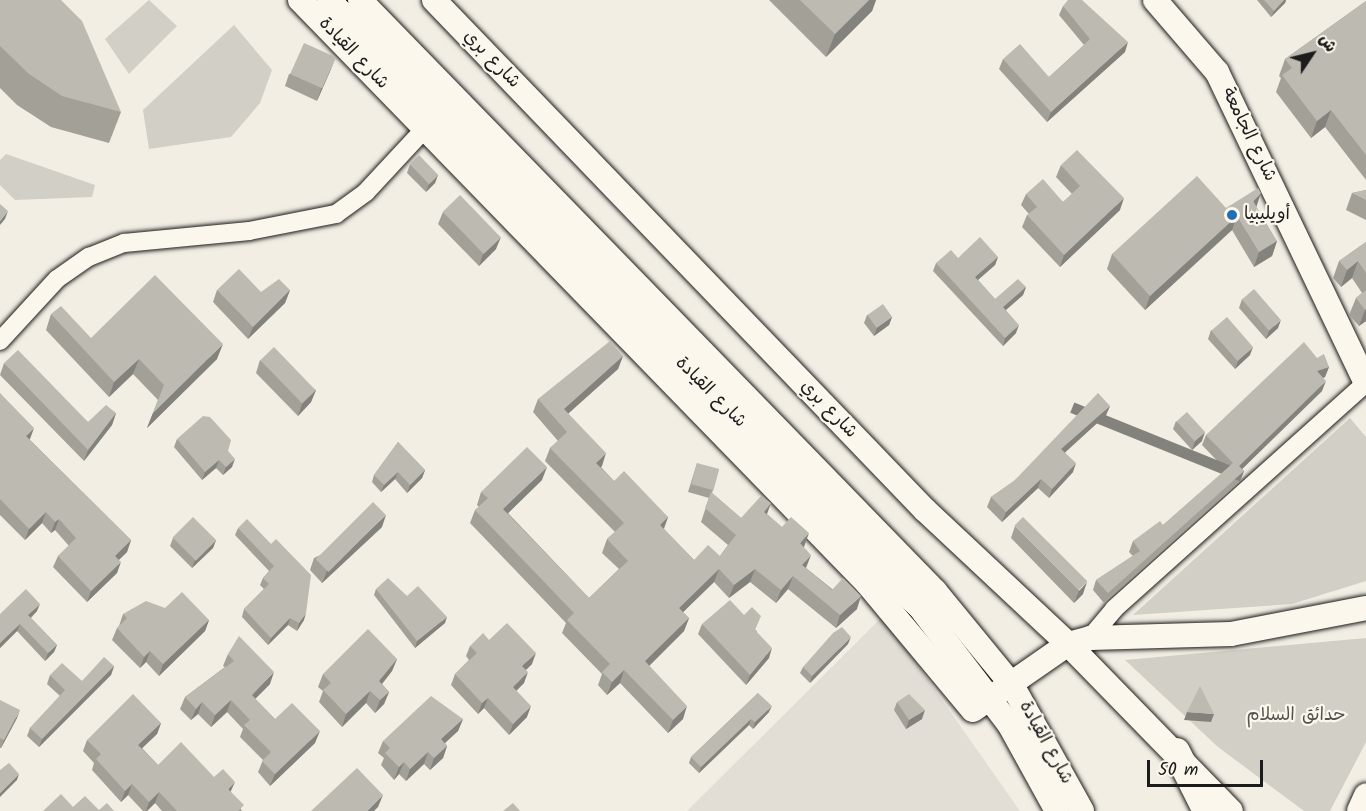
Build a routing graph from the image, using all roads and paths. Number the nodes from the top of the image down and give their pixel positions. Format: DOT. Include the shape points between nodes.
graph roads {
  1 [pos="300,0"];
  2 [pos="329,0"];
  3 [pos="360,0"];
  4 [pos="434,0"];
  5 [pos="1155,0"];
  6 [pos="433,121"];
  7 [pos="0,341"];
  8 [pos="1366,383"];
  9 [pos="1366,608"];
  10 [pos="1079,641"];
  11 [pos="1012,686"];
  12 [pos="983,705"];
  13 [pos="1176,751"];
  14 [pos="1366,795"];
  15 [pos="1057,811"];
  16 [pos="1082,811"];
  17 [pos="1206,811"];
  18 [pos="1231,811"];
  19 [pos="1359,811"];
  1 -- 6 [label="main road, شارع القيادة"];
  2 -- 6 [label="main road, شارع القيادة"];
  3 -- 11 [label="main road, شارع القيادة" via="934,591"];
  4 -- 10 [label="main road, شارع بري" via="925,510"];
  5 -- 8 [label="main road, شارع الجامعة" via="1217,72"];
  6 -- 7 [label="street" via="366,192 336,214 106,250 57,279"];
  6 -- 12 [label="main road, شارع القيادة" via="922,609"];
  8 -- 10 [label="street"];
  9 -- 10 [label="main road" via="1231,634"];
  10 -- 11 [label="main road"];
  10 -- 13 [label="main road, شارع بري"];
  11 -- 12 [label="main road"];
  11 -- 16 [label="main road, شارع القيادة"];
  12 -- 15 [label="main road, شارع القيادة"];
  13 -- 17 [label="main road"];
  13 -- 18 [label="main road, شارع بري"];
  14 -- 19 [label="main road"];
}
